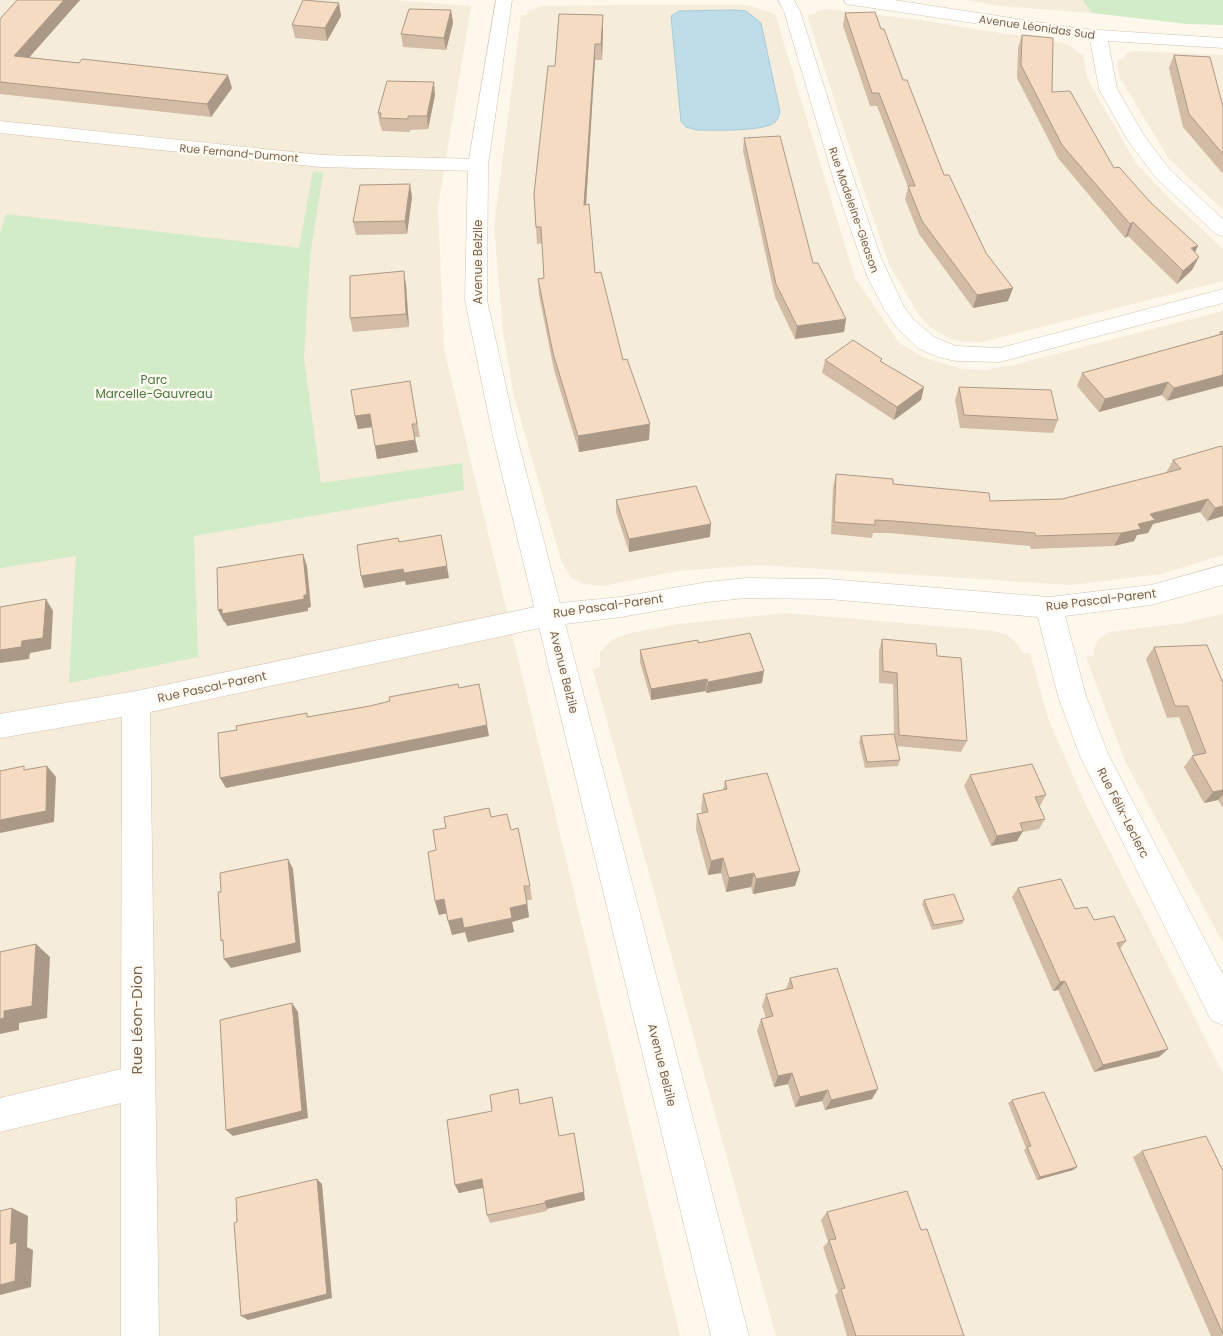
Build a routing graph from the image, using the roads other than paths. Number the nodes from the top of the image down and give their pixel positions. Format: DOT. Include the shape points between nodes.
graph roads {
  1 [pos="504,0"];
  2 [pos="786,0"];
  3 [pos="852,0"];
  4 [pos="1098,36"];
  5 [pos="1223,43"];
  6 [pos="0,127"];
  7 [pos="478,165"];
  8 [pos="1223,230"];
  9 [pos="1223,296"];
  10 [pos="1223,575"];
  11 [pos="1049,607"];
  12 [pos="549,614"];
  13 [pos="136,703"];
  14 [pos="0,726"];
  15 [pos="1223,1009"];
  16 [pos="138,1082"];
  17 [pos="0,1115"];
  18 [pos="140,1336"];
  19 [pos="730,1336"];
  1 -- 7 [label="street, Avenue Belzile"];
  2 -- 9 [label="street, Rue Madeleine-Gleason" via="828,136 877,275 896,310 917,336 937,349 973,357 1000,356"];
  3 -- 4 [label="street, Avenue Léonidas Sud"];
  4 -- 5 [label="street, Avenue Léonidas Sud"];
  4 -- 8 [label="street" via="1108,89 1136,139 1163,174"];
  6 -- 7 [label="street, Rue Fernand-Dumont" via="321,161"];
  7 -- 12 [label="street, Avenue Belzile" via="476,300 505,438"];
  10 -- 11 [label="street, Rue Pascal-Parent" via="1151,595"];
  11 -- 12 [label="street, Rue Pascal-Parent" via="828,589 746,588"];
  11 -- 15 [label="street, Rue Félix-Leclerc" via="1072,696 1094,756"];
  12 -- 13 [label="street, Rue Pascal-Parent"];
  12 -- 19 [label="street, Avenue Belzile"];
  13 -- 14 [label="street, Rue Pascal-Parent"];
  13 -- 16 [label="street, Rue Léon-Dion"];
  16 -- 17 [label="street"];
  16 -- 18 [label="street, Rue Léon-Dion"];
}
